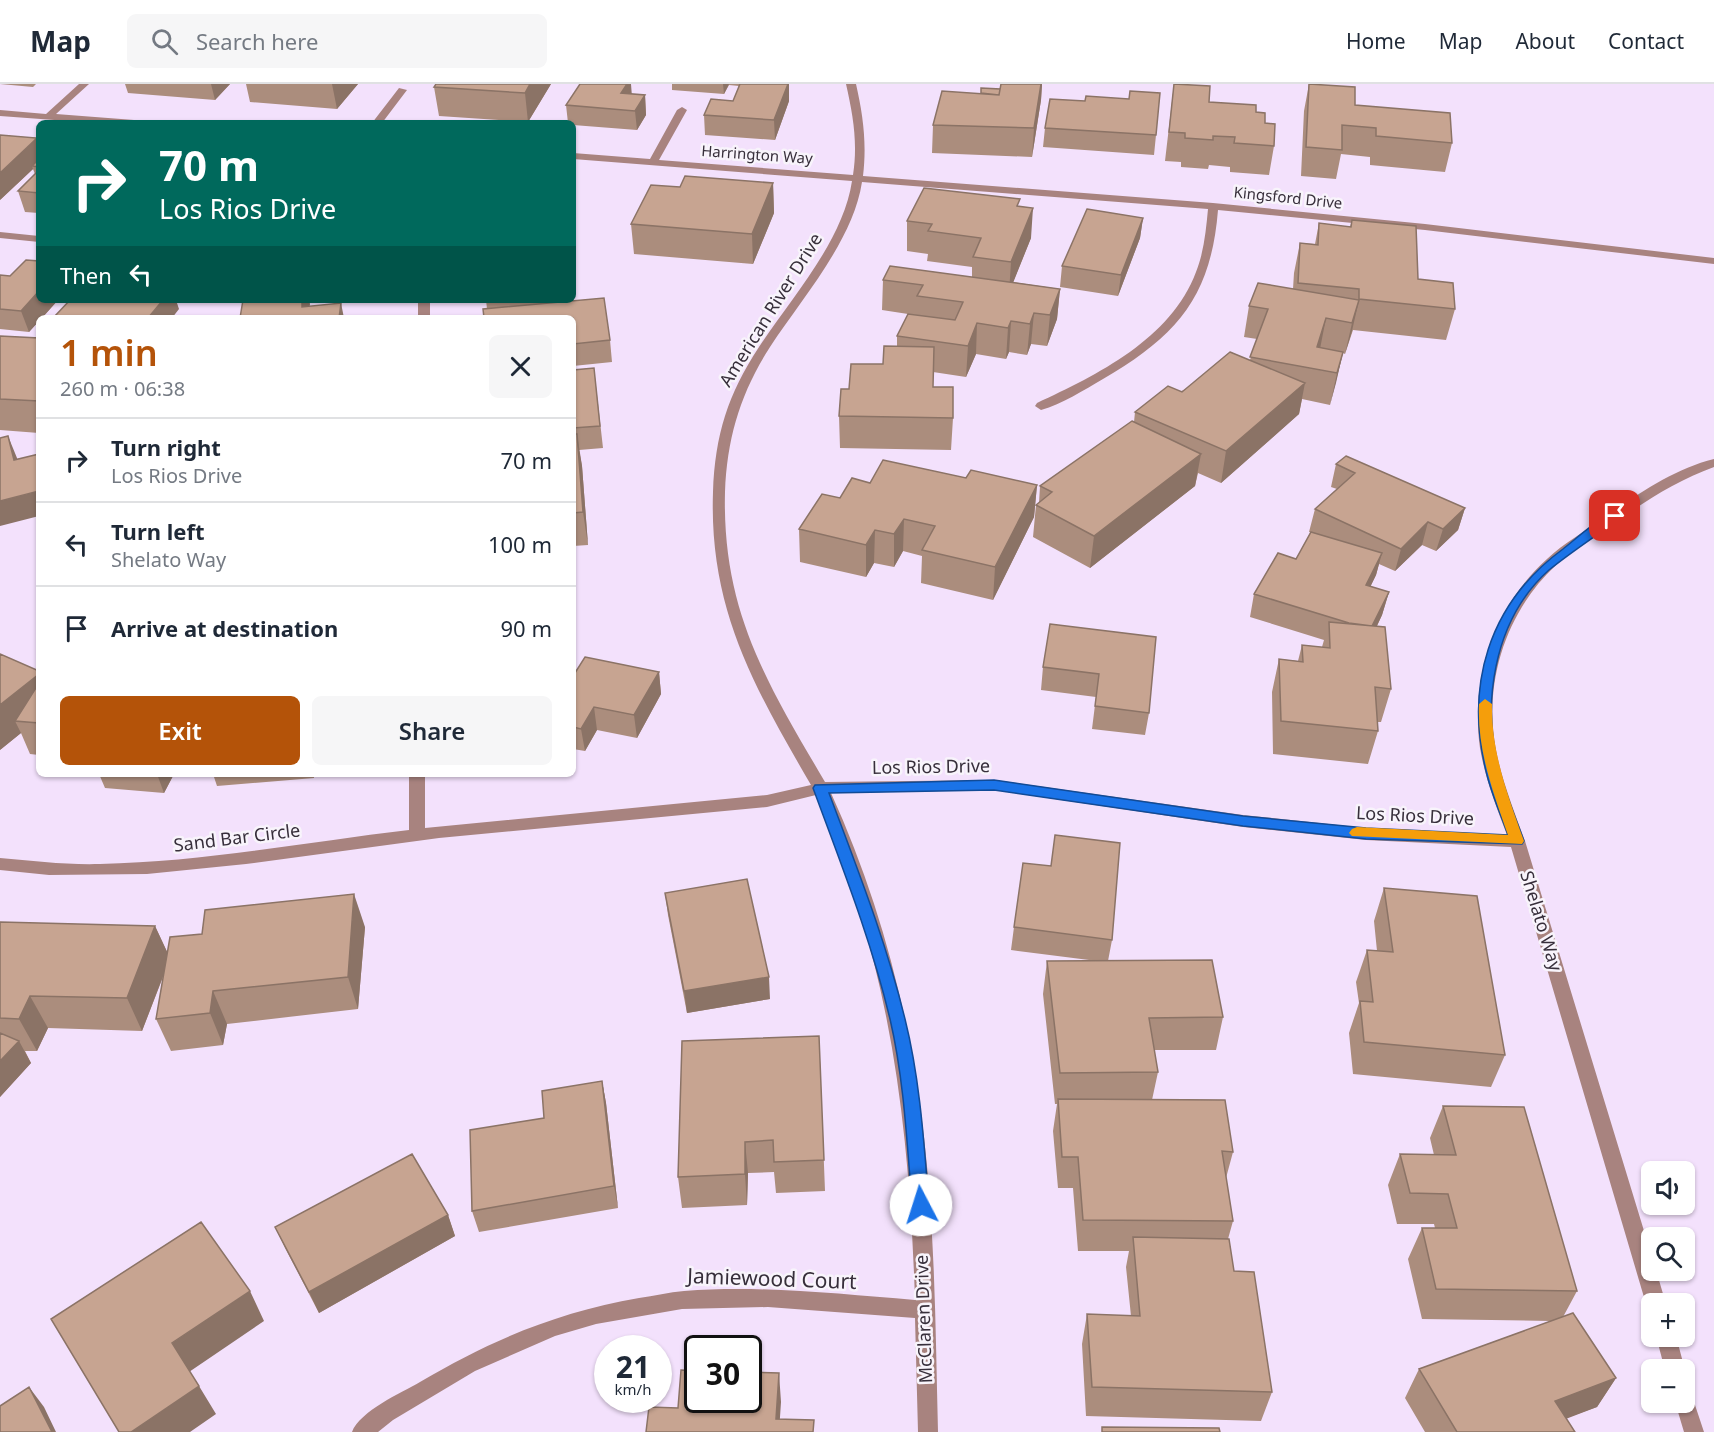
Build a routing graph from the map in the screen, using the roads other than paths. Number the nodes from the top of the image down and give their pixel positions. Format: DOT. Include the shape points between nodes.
graph roads {
  1 [pos="84,84"];
  2 [pos="851,84"];
  3 [pos="402,90"];
  4 [pos="682,110"];
  5 [pos="0,113"];
  6 [pos="48,117"];
  7 [pos="91,120"];
  8 [pos="379,120"];
  9 [pos="576,156"];
  10 [pos="653,162"];
  11 [pos="859,177"];
  12 [pos="1214,206"];
  13 [pos="0,235"];
  14 [pos="36,239"];
  15 [pos="1714,261"];
  16 [pos="1041,406"];
  17 [pos="1714,463"];
  18 [pos="417,777"];
  19 [pos="820,788"];
  20 [pos="417,835"];
  21 [pos="1517,841"];
  22 [pos="0,864"];
  23 [pos="1653,1293"];
  24 [pos="924,1310"];
  25 [pos="1688,1413"];
  26 [pos="362,1432"];
  27 [pos="928,1432"];
  28 [pos="1694,1432"];
  1 -- 6 [label="street"];
  2 -- 11 [label="street, American River Drive" via="862,131"];
  3 -- 8 [label="street"];
  4 -- 10 [label="street"];
  5 -- 6 [label="street"];
  6 -- 7 [label="street"];
  9 -- 10 [label="street, Harrington Way"];
  10 -- 11 [label="street, Harrington Way"];
  11 -- 12 [label="street, Kingsford Drive"];
  11 -- 19 [label="street, American River Drive" via="845,224 834,244 758,357 733,403 721,455 719,535 726,592 748,653"];
  12 -- 15 [label="street, Kingsford Drive"];
  12 -- 16 [label="street" via="1208,252 1200,276 1178,312 1128,359 1076,391"];
  13 -- 14 [label="street"];
  17 -- 21 [label="street, Shelato Way" via="1651,491 1561,554 1517,600 1497,638 1486,679 1485,725 1494,775"];
  18 -- 20 [label="street"];
  19 -- 20 [label="street, Los Rios Drive" via="767,801"];
  19 -- 21 [label="street, Los Rios Drive" via="994,785 1243,821 1366,834"];
  19 -- 24 [label="street, McClaren Drive" via="877,942 898,1021 913,1109"];
  20 -- 22 [label="street, Sand Bar Circle" via="124,870 41,870"];
  21 -- 23 [label="street, Shelato Way"];
  24 -- 26 [label="street, Jamiewood Court" via="768,1298 682,1300 596,1315 552,1327 468,1364 386,1413"];
  24 -- 27 [label="street, McClaren Drive"];
  25 -- 28 [label="street"];
}
